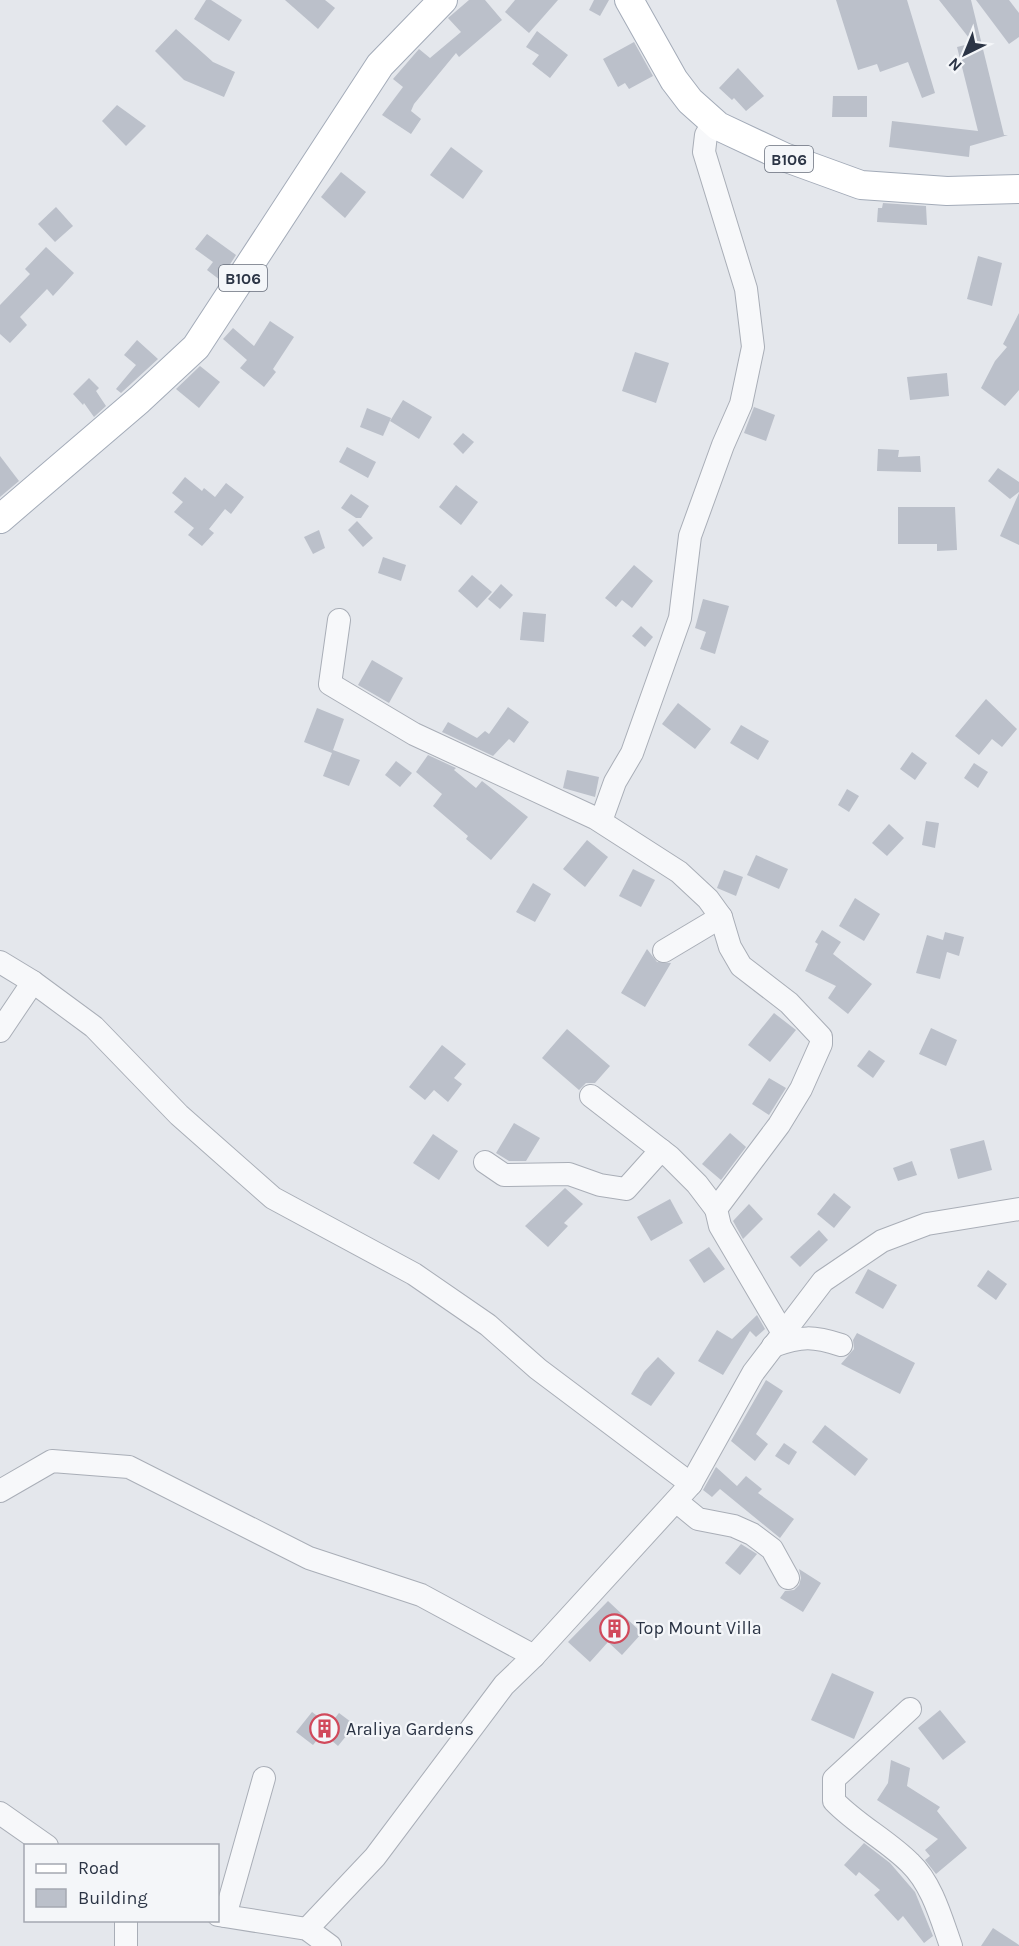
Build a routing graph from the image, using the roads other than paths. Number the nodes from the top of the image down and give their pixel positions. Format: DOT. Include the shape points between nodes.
graph roads {
  1 [pos="443,0"];
  2 [pos="629,0"];
  3 [pos="714,122"];
  4 [pos="1019,189"];
  5 [pos="0,519"];
  6 [pos="339,620"];
  7 [pos="601,821"];
  8 [pos="721,916"];
  9 [pos="664,951"];
  10 [pos="0,962"];
  11 [pos="33,982"];
  12 [pos="0,1031"];
  13 [pos="591,1096"];
  14 [pos="661,1150"];
  15 [pos="485,1162"];
  16 [pos="716,1209"];
  17 [pos="1019,1209"];
  18 [pos="778,1339"];
  19 [pos="842,1346"];
  20 [pos="0,1491"];
  21 [pos="683,1493"];
  22 [pos="788,1578"];
  23 [pos="534,1656"];
  24 [pos="910,1709"];
  25 [pos="264,1778"];
  26 [pos="0,1813"];
  27 [pos="46,1844"];
  28 [pos="221,1915"];
  29 [pos="126,1922"];
  30 [pos="307,1929"];
  31 [pos="126,1946"];
  32 [pos="330,1946"];
  33 [pos="951,1946"];
  1 -- 5 [label="main road, B106" via="380,65 196,347"];
  2 -- 3 [label="main road, B106" via="674,80"];
  3 -- 4 [label="main road, B106" via="784,157 861,185 946,191"];
  3 -- 7 [label="street" via="706,135 704,152 746,289 753,348 741,404 690,536 680,618 632,753 615,782"];
  6 -- 7 [label="street" via="330,684 414,734"];
  7 -- 8 [label="street" via="679,872"];
  8 -- 9 [label="street"];
  8 -- 16 [label="street" via="730,947 741,966 810,1022 821,1037 821,1044 779,1125"];
  10 -- 11 [label="street"];
  11 -- 12 [label="street"];
  11 -- 21 [label="street" via="94,1027 179,1115 273,1198 414,1274 488,1325"];
  13 -- 14 [label="street"];
  14 -- 15 [label="street" via="626,1189 569,1174 504,1175"];
  14 -- 16 [label="street" via="697,1184"];
  16 -- 18 [label="street" via="720,1226"];
  17 -- 18 [label="street" via="927,1224 882,1241 823,1281"];
  18 -- 19 [label="street" via="814,1337"];
  18 -- 21 [label="street" via="753,1373"];
  20 -- 23 [label="street" via="52,1461 129,1467 309,1558 421,1595"];
  21 -- 22 [label="street" via="698,1519 734,1526 772,1549"];
  21 -- 23 [label="street"];
  23 -- 30 [label="street" via="504,1685 375,1857"];
  24 -- 33 [label="street" via="834,1779 834,1801 911,1864 932,1895"];
  25 -- 28 [label="street"];
  26 -- 27 [label="street"];
  28 -- 30 [label="street"];
  29 -- 31 [label="street"];
  30 -- 32 [label="street"];
}
